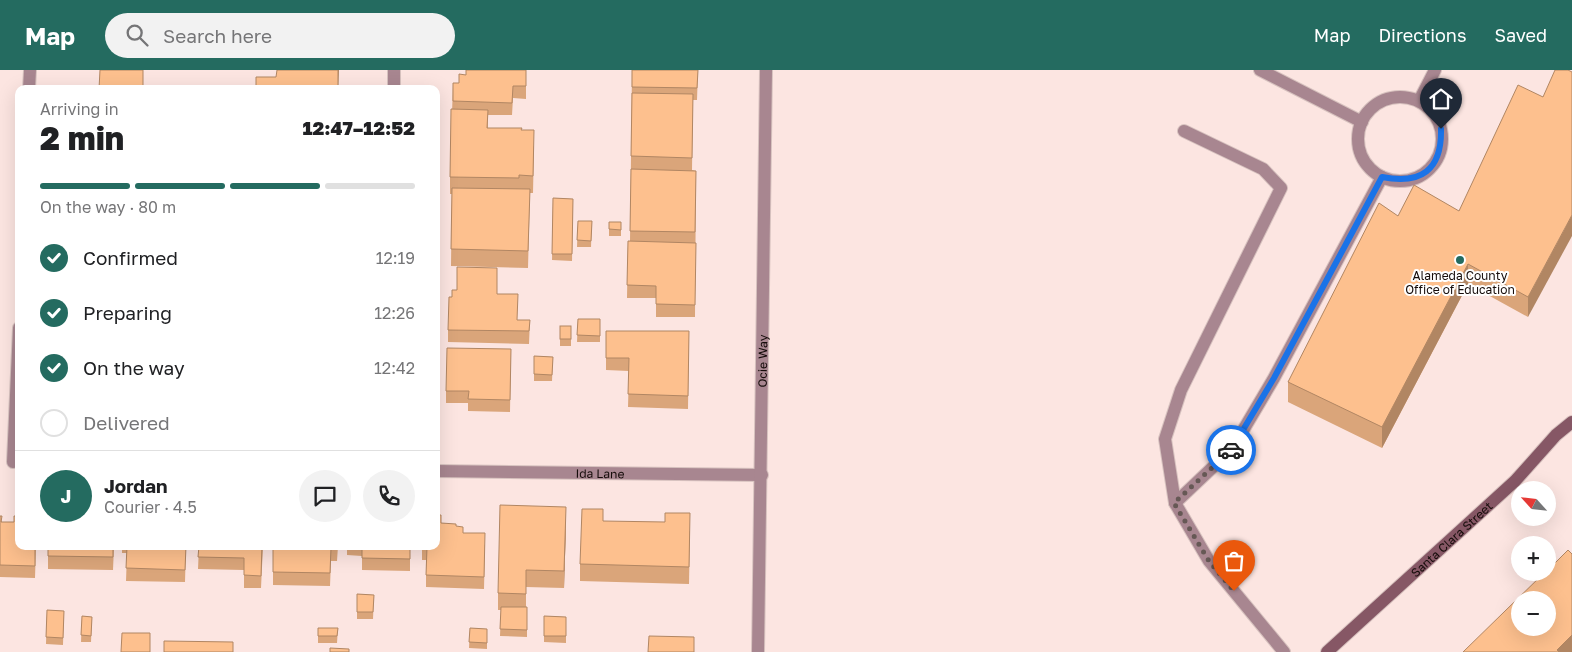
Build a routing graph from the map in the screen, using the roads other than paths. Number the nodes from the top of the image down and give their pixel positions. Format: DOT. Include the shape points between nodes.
graph roads {
  1 [pos="30,70"];
  2 [pos="394,70"];
  3 [pos="766,70"];
  4 [pos="1260,70"];
  5 [pos="1435,70"];
  6 [pos="29,85"];
  7 [pos="394,85"];
  8 [pos="1419,100"];
  9 [pos="1362,122"];
  10 [pos="1184,131"];
  11 [pos="1382,177"];
  12 [pos="15,388"];
  13 [pos="1572,422"];
  14 [pos="10,462"];
  15 [pos="440,471"];
  16 [pos="762,475"];
  17 [pos="1174,503"];
  18 [pos="758,652"];
  19 [pos="1284,652"];
  20 [pos="1327,652"];
  1 -- 6 [label="street"];
  2 -- 7 [label="street"];
  3 -- 16 [label="street, Ocie Way"];
  4 -- 9 [label="street"];
  5 -- 8 [label="street"];
  8 -- 9 [label="street" via="1402,96 1386,99 1371,108"];
  8 -- 11 [label="street" via="1433,112 1441,129 1441,148 1433,165 1419,177 1400,181"];
  9 -- 11 [label="street" via="1358,138 1361,154 1369,167"];
  10 -- 17 [label="street" via="1263,170 1281,188 1181,390 1165,439"];
  11 -- 17 [label="street" via="1232,449"];
  12 -- 14 [label="street"];
  13 -- 20 [label="main road, Santa Clara Street" via="1515,481"];
  15 -- 16 [label="street, Ida Lane"];
  16 -- 18 [label="street, Ocie Way"];
  17 -- 19 [label="street" via="1209,561"];
}
